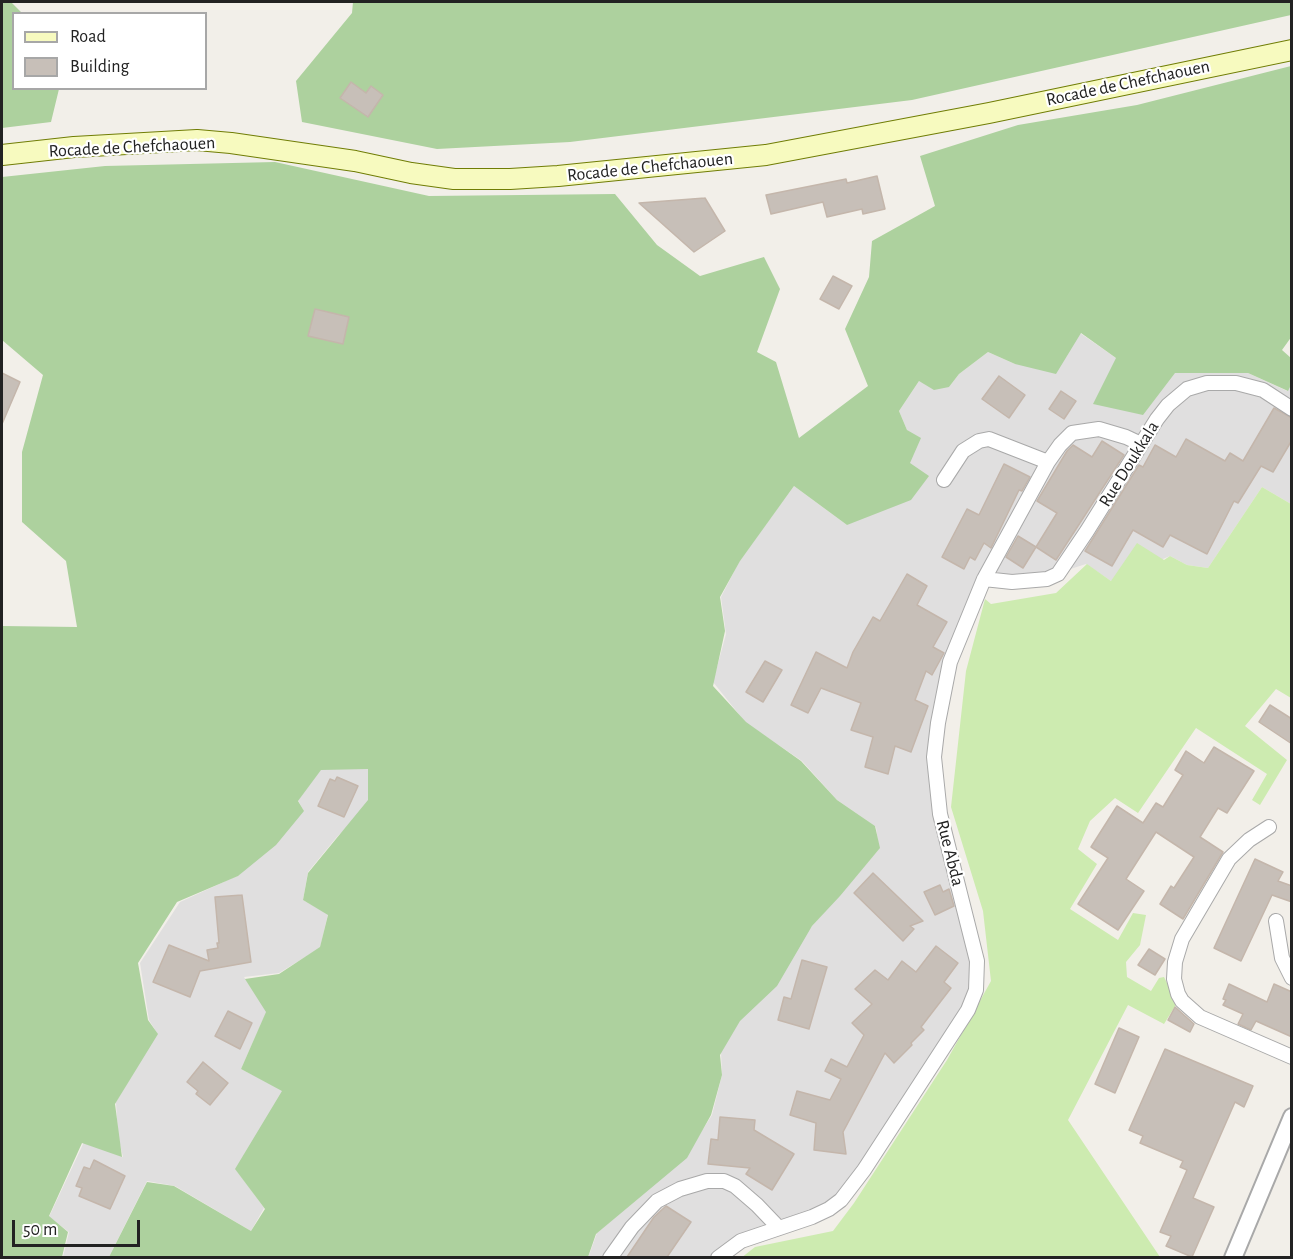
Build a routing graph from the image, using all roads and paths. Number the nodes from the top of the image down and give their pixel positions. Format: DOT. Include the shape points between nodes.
graph roads {
  1 [pos="1292,50"];
  2 [pos="2,155"];
  3 [pos="1292,409"];
  4 [pos="1141,444"];
  5 [pos="1048,462"];
  6 [pos="944,480"];
  7 [pos="984,579"];
  8 [pos="1269,827"];
  9 [pos="1276,921"];
  10 [pos="1292,978"];
  11 [pos="1292,1057"];
  12 [pos="1290,1124"];
  13 [pos="779,1228"];
  14 [pos="610,1257"];
  15 [pos="718,1257"];
  16 [pos="1233,1257"];
  1 -- 2 [label="main road, Rocade de Chefchaouen" via="766,155 558,176 454,178 197,140"];
  3 -- 4 [label="street, Rue Doukkala" via="1249,385 1208,383 1187,389 1168,405"];
  4 -- 5 [label="street, Rue Abda" via="1107,431 1079,431 1067,436"];
  4 -- 7 [label="street, Rue Doukkala" via="1058,574 1047,579 1012,582"];
  5 -- 6 [label="street" via="989,439 963,451"];
  5 -- 7 [label="street, Rue Abda"];
  7 -- 13 [label="street, Rue Abda" via="950,662 934,757 939,814 975,948 976,990 963,1018 853,1187 829,1209"];
  8 -- 11 [label="street" via="1241,846 1225,867 1182,939 1174,979 1182,1000 1200,1017"];
  9 -- 10 [label="street" via="1282,958"];
  12 -- 16 [label="street"];
  13 -- 14 [label="street" via="735,1186 707,1181 657,1201"];
  13 -- 15 [label="street, Rue Abda" via="741,1241"];
}
